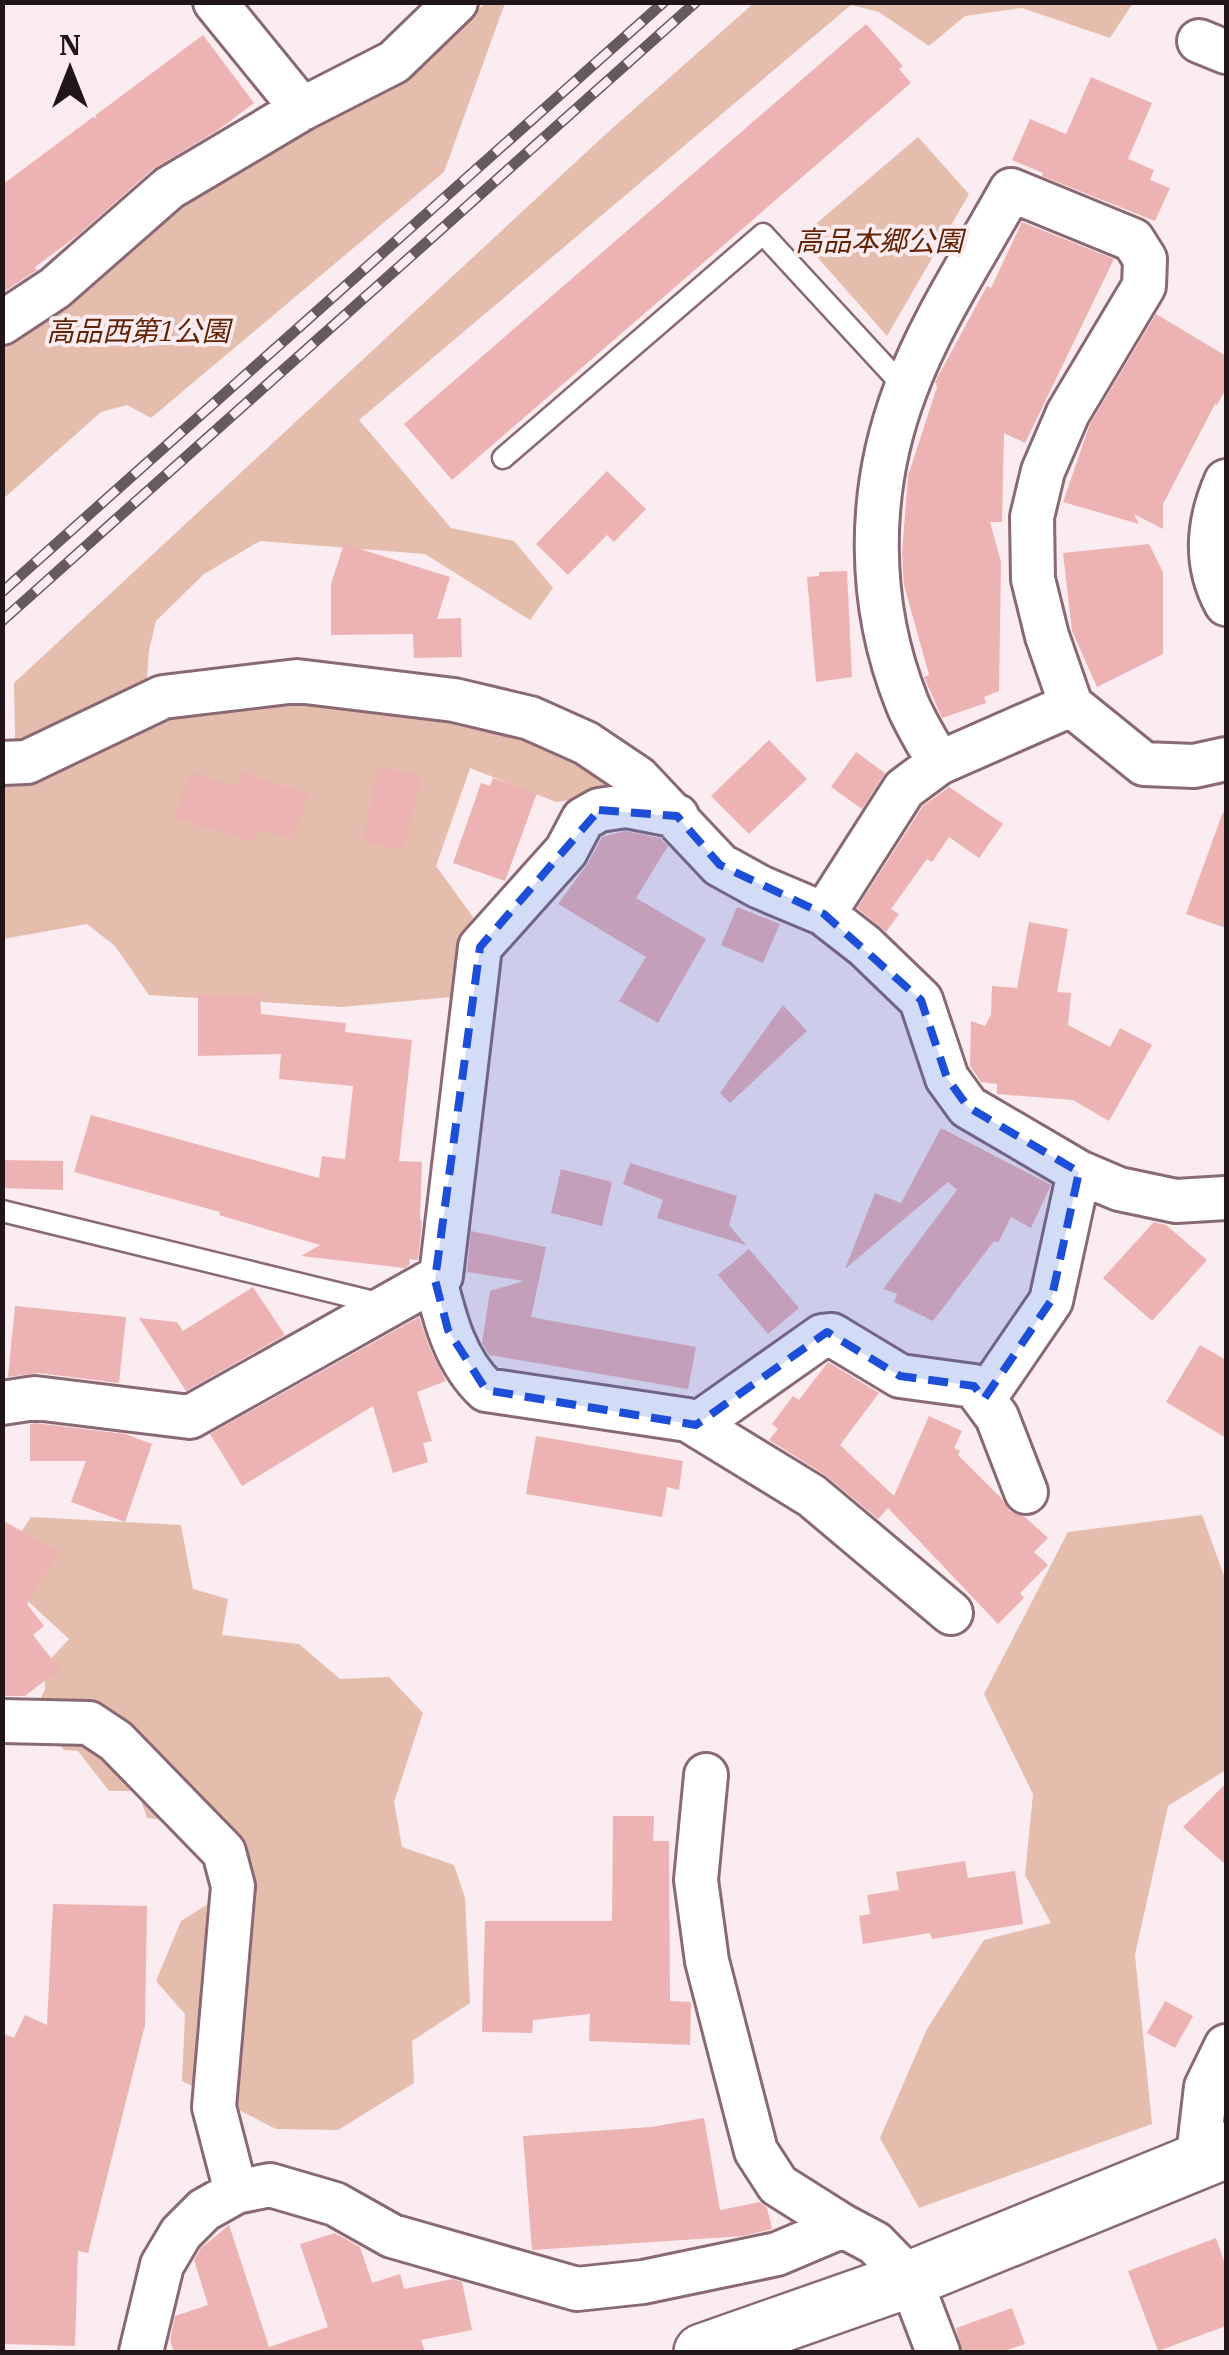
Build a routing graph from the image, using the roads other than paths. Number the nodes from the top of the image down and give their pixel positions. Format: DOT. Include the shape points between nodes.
graph roads {
  1 [pos="215,2"];
  2 [pos="456,2"];
  3 [pos="302,109"];
  4 [pos="2,323"];
  5 [pos="906,389"];
  6 [pos="503,458"];
  7 [pos="1226,481"];
  8 [pos="1226,604"];
  9 [pos="1071,705"];
  10 [pos="1226,759"];
  11 [pos="2,763"];
  12 [pos="939,763"];
  13 [pos="677,816"];
  14 [pos="824,914"];
  15 [pos="1079,1172"];
  16 [pos="1226,1198"];
  17 [pos="2,1212"];
  18 [pos="434,1280"];
  19 [pos="389,1306"];
  20 [pos="984,1399"];
  21 [pos="2,1403"];
  22 [pos="696,1426"];
  23 [pos="1026,1492"];
  24 [pos="951,1613"];
  25 [pos="2,1721"];
  26 [pos="706,1775"];
  27 [pos="1226,2046"];
  28 [pos="1212,2157"];
  29 [pos="236,2192"];
  30 [pos="843,2226"];
  31 [pos="910,2279"];
  32 [pos="141,2352"];
  33 [pos="702,2352"];
  34 [pos="938,2352"];
  1 -- 3 [label="street"];
  2 -- 3 [label="street" via="394,62"];
  3 -- 4 [label="street" via="169,188 55,288"];
  5 -- 6 [label="lane" via="763,234"];
  5 -- 9 [label="street" via="1011,190 1133,240 1145,259 1144,286 1068,413 1032,517 1033,578"];
  5 -- 12 [label="street" via="881,483 879,602 908,706"];
  7 -- 8 [label="street" via="1210,534"];
  9 -- 10 [label="street" via="1144,764 1194,766"];
  9 -- 12 [label="street"];
  11 -- 13 [label="street" via="27,762 163,697 297,681 454,700 530,718 586,743"];
  12 -- 14 [label="street" via="904,789"];
  13 -- 14 [label="street" via="720,864"];
  13 -- 18 [label="street" via="626,806 584,819 566,851 480,947 441,1276"];
  14 -- 15 [label="street" via="921,1000 947,1078 968,1107"];
  15 -- 16 [label="street" via="1176,1202"];
  15 -- 20 [label="street" via="1050,1301"];
  17 -- 19 [label="lane"];
  18 -- 19 [label="street"];
  18 -- 22 [label="street" via="448,1330 472,1378 486,1390"];
  19 -- 21 [label="street" via="190,1417 36,1398"];
  20 -- 22 [label="street" via="974,1386 900,1376 832,1335"];
  20 -- 23 [label="street"];
  22 -- 24 [label="street" via="812,1496"];
  25 -- 29 [label="street" via="89,1722 116,1741 224,1852 234,1886 214,2107"];
  26 -- 30 [label="street" via="696,1880 705,1945 756,2151 778,2186"];
  27 -- 28 [label="street" via="1206,2088"];
  28 -- 31 [label="street"];
  29 -- 30 [label="street" via="270,2185 335,2204 392,2236 577,2289 777,2254"];
  29 -- 32 [label="street" via="181,2232 162,2266"];
  30 -- 31 [label="street" via="875,2243"];
  31 -- 33 [label="street"];
  31 -- 34 [label="street"];
}
